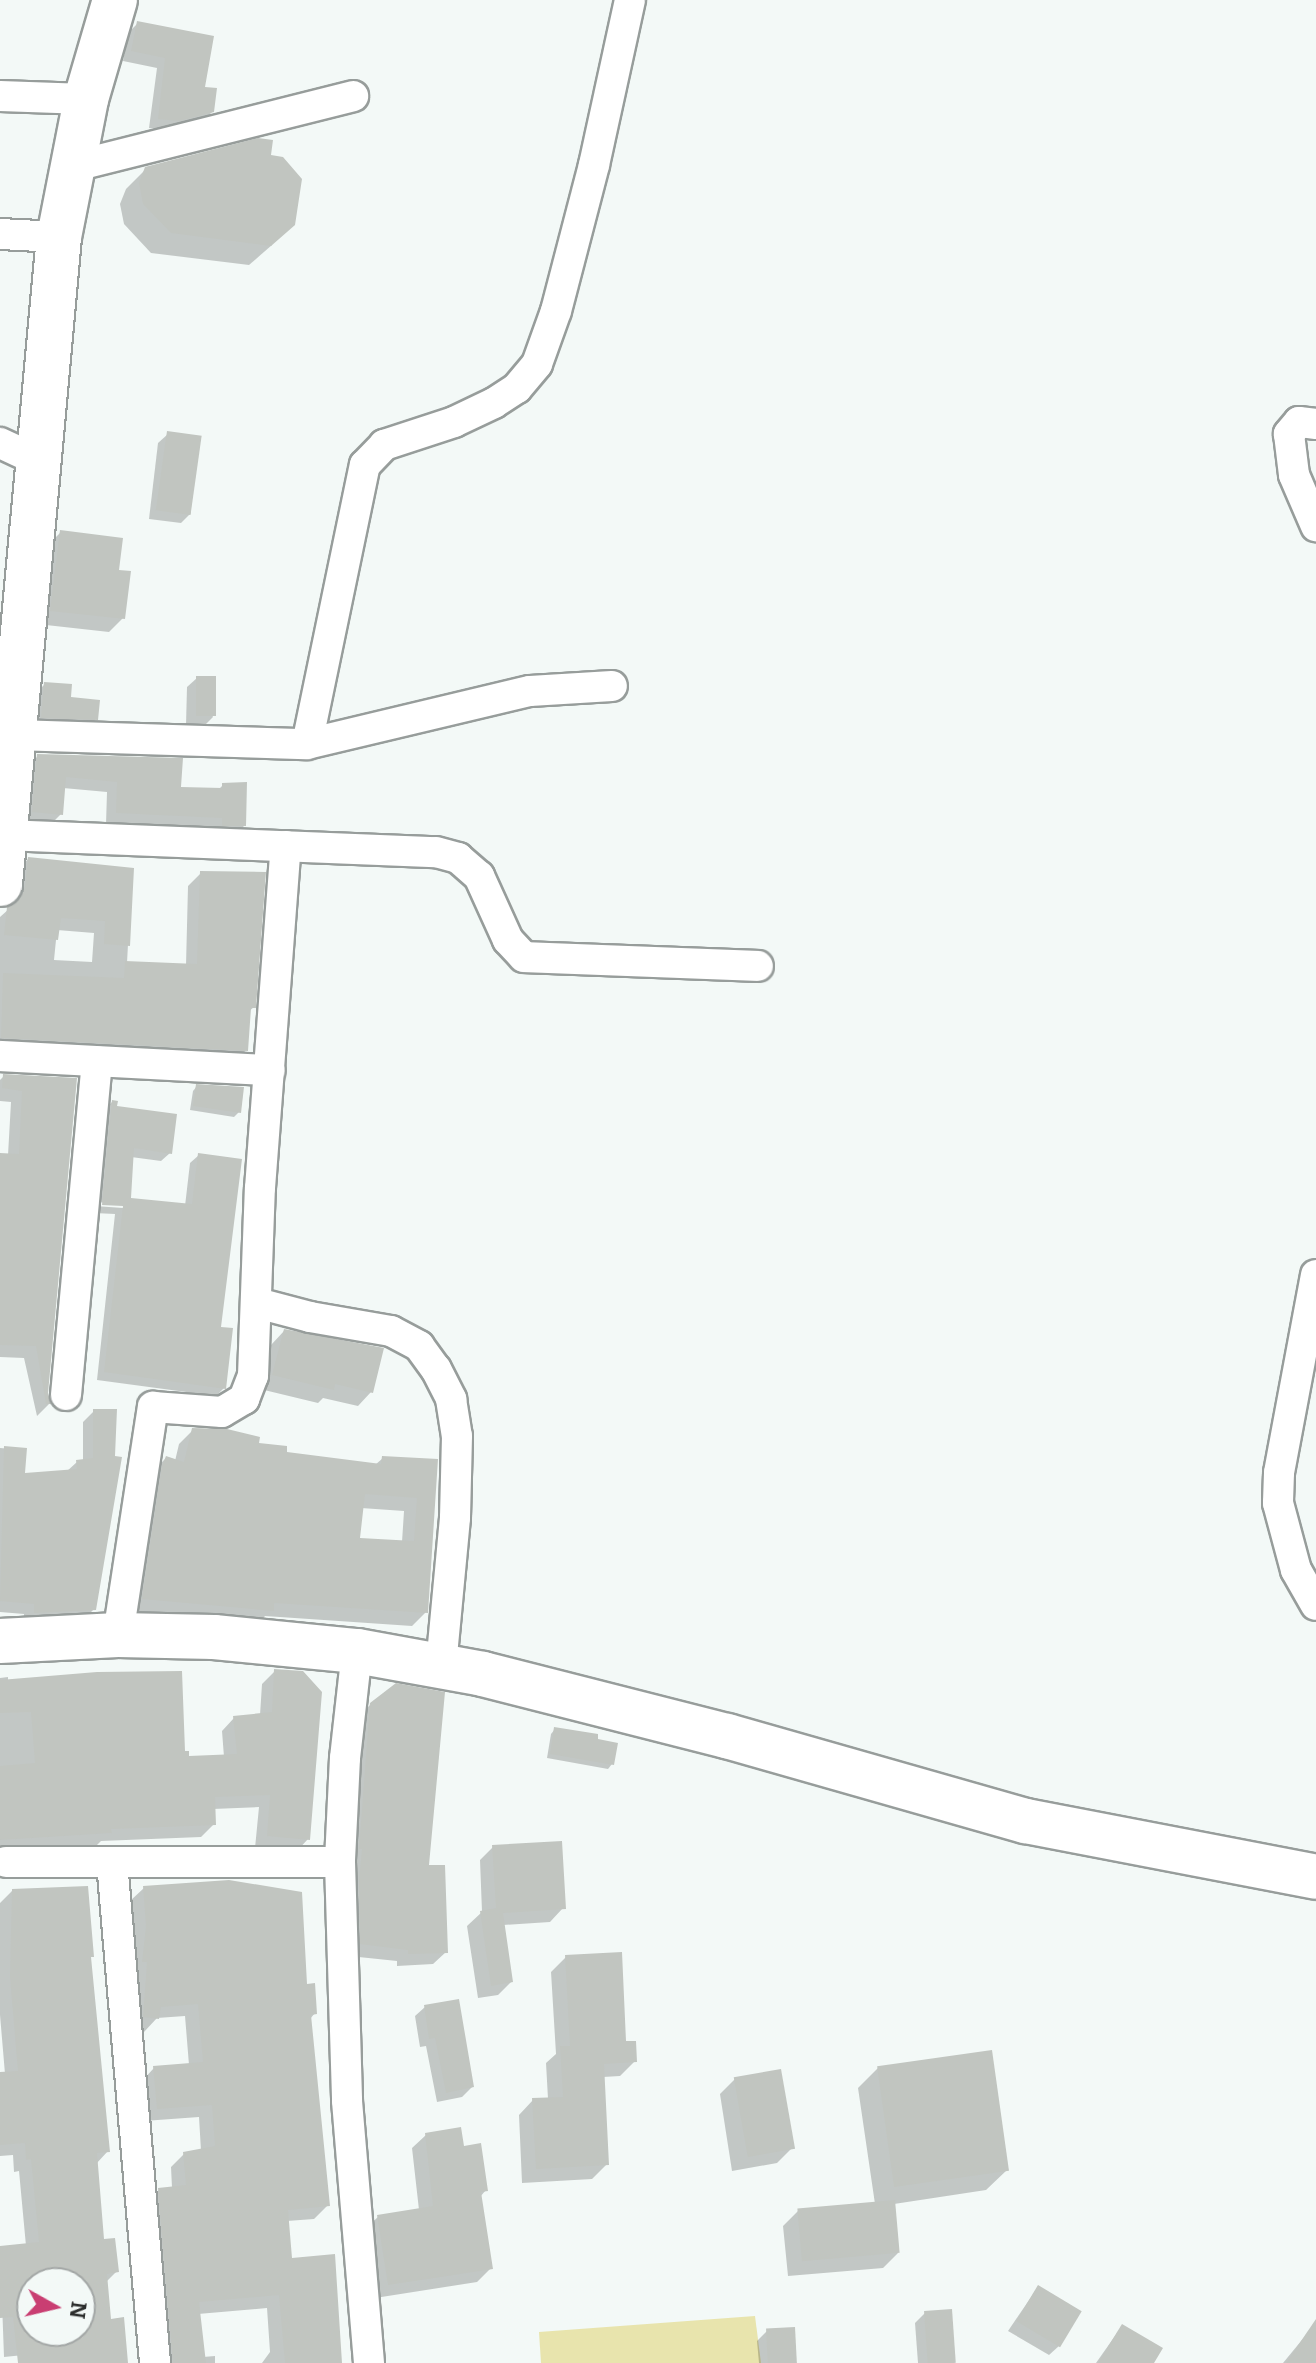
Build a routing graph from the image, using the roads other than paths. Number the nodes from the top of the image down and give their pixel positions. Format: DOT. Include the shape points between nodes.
graph roads {
  1 [pos="115,0"];
  2 [pos="630,0"];
  3 [pos="0,96"];
  4 [pos="353,96"];
  5 [pos="86,99"];
  6 [pos="71,167"];
  7 [pos="0,234"];
  8 [pos="59,237"];
  9 [pos="1316,424"];
  10 [pos="0,443"];
  11 [pos="39,461"];
  12 [pos="1316,526"];
  13 [pos="612,686"];
  14 [pos="14,735"];
  15 [pos="307,744"];
  16 [pos="4,835"];
  17 [pos="286,846"];
  18 [pos="0,884"];
  19 [pos="758,966"];
  20 [pos="0,1056"];
  21 [pos="97,1061"];
  22 [pos="270,1070"];
  23 [pos="1316,1275"];
  24 [pos="257,1303"];
  25 [pos="66,1395"];
  26 [pos="1316,1605"];
  27 [pos="118,1635"];
  28 [pos="0,1641"];
  29 [pos="357,1651"];
  30 [pos="441,1667"];
  31 [pos="6,1862"];
  32 [pos="112,1862"];
  33 [pos="340,1862"];
  34 [pos="1316,1877"];
  35 [pos="155,2363"];
  36 [pos="369,2363"];
  1 -- 5 [label="main road"];
  2 -- 15 [label="street" via="594,165 537,364 517,388 494,403 384,445 365,465"];
  3 -- 5 [label="street"];
  4 -- 6 [label="street"];
  5 -- 6 [label="main road"];
  6 -- 8 [label="main road"];
  7 -- 8 [label="street"];
  8 -- 11 [label="main road"];
  9 -- 12 [label="street" via="1299,422 1289,434 1294,475"];
  10 -- 11 [label="street"];
  11 -- 14 [label="main road"];
  13 -- 15 [label="street" via="530,691"];
  14 -- 15 [label="street"];
  14 -- 16 [label="main road"];
  16 -- 17 [label="street"];
  16 -- 18 [label="main road"];
  17 -- 19 [label="street" via="436,852 458,858 479,876 508,940 524,957"];
  17 -- 22 [label="street"];
  20 -- 21 [label="street"];
  21 -- 22 [label="street"];
  21 -- 25 [label="street"];
  22 -- 24 [label="street"];
  23 -- 26 [label="street" via="1278,1503 1296,1570"];
  24 -- 27 [label="street" via="253,1376 244,1399 222,1412 153,1407"];
  24 -- 30 [label="street" via="391,1331 419,1346 436,1369 451,1399 457,1436"];
  27 -- 28 [label="main road"];
  27 -- 29 [label="main road" via="214,1637"];
  29 -- 30 [label="main road"];
  29 -- 33 [label="street"];
  30 -- 34 [label="main road" via="727,1736 1026,1821"];
  31 -- 32 [label="street"];
  32 -- 33 [label="street"];
  32 -- 35 [label="street"];
  33 -- 36 [label="street" via="347,2101"];
}
